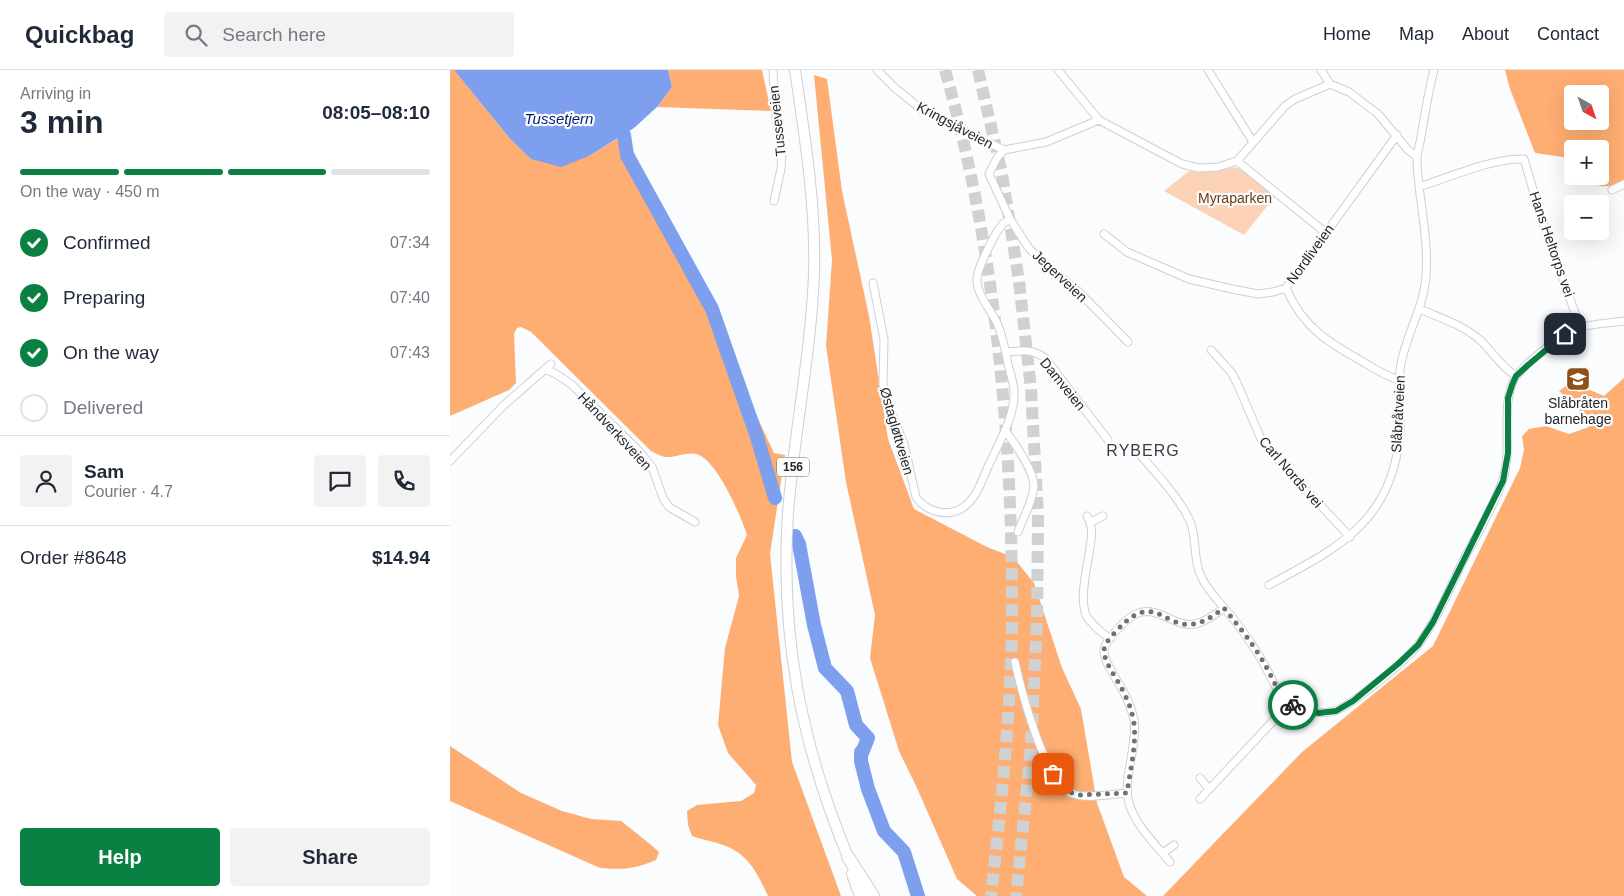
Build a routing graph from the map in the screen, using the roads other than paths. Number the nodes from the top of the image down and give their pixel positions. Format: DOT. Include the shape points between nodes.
graph roads {
  1 [pos="773,70"];
  2 [pos="796,70"];
  3 [pos="877,70"];
  4 [pos="1058,70"];
  5 [pos="1208,70"];
  6 [pos="1321,70"];
  7 [pos="1434,70"];
  8 [pos="1330,84"];
  9 [pos="1099,120"];
  10 [pos="1397,135"];
  11 [pos="1253,142"];
  12 [pos="1004,150"];
  13 [pos="1417,157"];
  14 [pos="1237,161"];
  15 [pos="1624,184"];
  16 [pos="1419,187"];
  17 [pos="1612,190"];
  18 [pos="774,201"];
  19 [pos="1010,219"];
  20 [pos="1326,233"];
  21 [pos="1104,234"];
  22 [pos="873,282"];
  23 [pos="1286,288"];
  24 [pos="1420,309"];
  25 [pos="1624,321"];
  26 [pos="1580,327"];
  27 [pos="1128,342"];
  28 [pos="1211,350"];
  29 [pos="1006,352"];
  30 [pos="1516,376"];
  31 [pos="1399,380"];
  32 [pos="1005,430"];
  33 [pos="1108,440"];
  34 [pos="1134,446"];
  35 [pos="1152,448"];
  36 [pos="1142,456"];
  37 [pos="450,460"];
  38 [pos="1103,516"];
  39 [pos="695,522"];
  40 [pos="1018,532"];
  41 [pos="1350,538"];
  42 [pos="1269,585"];
  43 [pos="1224,608"];
  44 [pos="1110,639"];
  45 [pos="1015,662"];
  46 [pos="1290,703"];
  47 [pos="1200,778"];
  48 [pos="1209,788"];
  49 [pos="1127,793"];
  50 [pos="1200,799"];
  51 [pos="1174,845"];
  52 [pos="1163,853"];
  53 [pos="848,858"];
  54 [pos="1170,862"];
  55 [pos="861,896"];
  56 [pos="873,896"];
  1 -- 18 [label="street, Tusseveien" via="782,152"];
  2 -- 53 [label="main road, 156" via="812,195 814,274 788,512 789,629 807,739"];
  3 -- 12 [label="street, Kringsjåveien" via="922,110"];
  4 -- 9 [label="street"];
  5 -- 11 [label="street"];
  6 -- 8 [label="street"];
  7 -- 13 [label="street, Slåbråtveien"];
  8 -- 10 [label="street" via="1349,92 1378,114"];
  8 -- 11 [label="street" via="1285,106"];
  9 -- 12 [label="street, Kringsjåveien" via="1046,142"];
  9 -- 14 [label="street" via="1182,164 1199,168"];
  10 -- 13 [label="street"];
  10 -- 20 [label="street, Nordliveien"];
  11 -- 14 [label="street"];
  12 -- 19 [label="street, Jegerveien" via="990,174"];
  13 -- 16 [label="street, Slåbråtveien"];
  14 -- 20 [label="street"];
  15 -- 17 [label="street"];
  16 -- 24 [label="street, Slåbråtveien" via="1427,260"];
  16 -- 26 [label="street, Hans Heltorps vei" via="1489,164 1524,159"];
  19 -- 27 [label="street, Jegerveien" via="1037,257 1079,292"];
  19 -- 29 [label="street, Østagløttveien" via="996,234 977,280"];
  20 -- 23 [label="street, Nordliveien"];
  21 -- 23 [label="street, Nordliveien" via="1127,252 1188,279 1258,294"];
  22 -- 32 [label="street, Østagløttveien" via="884,339 886,400 904,444 913,489 920,503 942,513 967,505 980,486"];
  23 -- 31 [label="street" via="1300,315 1316,331 1335,346 1388,377"];
  24 -- 30 [label="street" via="1470,333"];
  24 -- 31 [label="street, Slåbråtveien" via="1405,347"];
  25 -- 26 [label="street"];
  26 -- 30 [label="street" via="1560,338"];
  28 -- 41 [label="street, Carl Nords vei" via="1231,372 1261,439"];
  29 -- 32 [label="street, Østagløttveien" via="1014,390"];
  29 -- 33 [label="street, Damveien" via="1026,350 1045,358"];
  30 -- 46 [label="street" via="1508,398 1508,453 1503,481 1425,635 1411,654 1336,711 1319,713"];
  31 -- 41 [label="street, Slåbråtveien" via="1400,432 1392,473 1375,509"];
  32 -- 40 [label="street" via="1034,480 1032,496"];
  34 -- 36 [label="street"];
  35 -- 36 [label="street"];
  36 -- 43 [label="street" via="1190,521 1200,575"];
  37 -- 39 [label="street, Håndverksveien" via="504,405 548,367 571,384 647,460 669,507"];
  38 -- 44 [label="street" via="1089,519 1092,533 1083,596 1087,617"];
  41 -- 42 [label="street, Slåbråtveien"];
  43 -- 44 [label="street" via="1203,621 1188,624 1156,612 1142,612 1129,619"];
  43 -- 46 [label="street"];
  44 -- 49 [label="street" via="1104,648 1105,658 1126,696 1134,722"];
  45 -- 49 [label="street" via="1040,743 1059,783 1078,795"];
  46 -- 48 [label="street"];
  47 -- 48 [label="street"];
  48 -- 50 [label="street"];
  49 -- 52 [label="street" via="1133,814"];
  51 -- 52 [label="street"];
  52 -- 54 [label="street"];
  53 -- 55 [label="highway"];
  53 -- 56 [label="highway"];
}
